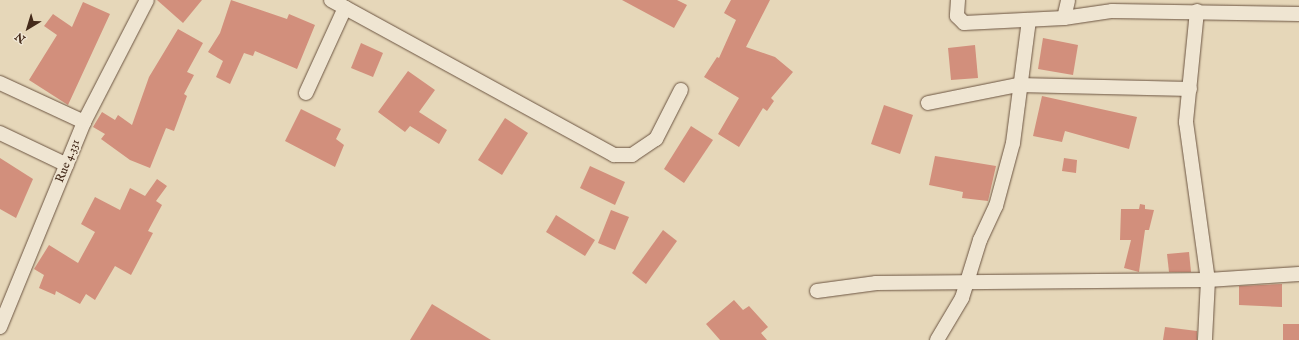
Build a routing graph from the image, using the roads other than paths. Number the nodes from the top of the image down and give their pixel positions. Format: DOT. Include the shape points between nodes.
graph roads {
  1 [pos="147,0"];
  2 [pos="331,0"];
  3 [pos="958,0"];
  4 [pos="1068,0"];
  5 [pos="1182,6"];
  6 [pos="345,8"];
  7 [pos="1197,11"];
  8 [pos="1299,14"];
  9 [pos="1064,18"];
  10 [pos="1029,20"];
  11 [pos="0,83"];
  12 [pos="1018,85"];
  13 [pos="1190,88"];
  14 [pos="681,90"];
  15 [pos="306,93"];
  16 [pos="928,103"];
  17 [pos="84,122"];
  18 [pos="0,133"];
  19 [pos="67,165"];
  20 [pos="1299,274"];
  21 [pos="1208,280"];
  22 [pos="968,284"];
  23 [pos="817,291"];
  24 [pos="4,305"];
  25 [pos="0,327"];
  26 [pos="937,340"];
  27 [pos="1205,340"];
  1 -- 17 [label="street, Rue 4.331"];
  2 -- 6 [label="street"];
  3 -- 10 [label="street" via="957,16 964,23"];
  4 -- 9 [label="street"];
  5 -- 7 [label="street"];
  5 -- 9 [label="street" via="1112,11"];
  6 -- 14 [label="street" via="614,155 632,154 656,139"];
  6 -- 15 [label="street"];
  7 -- 8 [label="street"];
  7 -- 13 [label="street"];
  9 -- 10 [label="street"];
  10 -- 12 [label="street"];
  11 -- 17 [label="street"];
  12 -- 13 [label="street"];
  12 -- 16 [label="street"];
  12 -- 22 [label="street" via="1012,143 996,206 980,240"];
  13 -- 21 [label="street" via="1186,122"];
  17 -- 19 [label="street, Rue 4.331"];
  18 -- 19 [label="street"];
  19 -- 24 [label="street, Rue 4.331"];
  20 -- 21 [label="street"];
  21 -- 22 [label="street"];
  21 -- 27 [label="street"];
  22 -- 23 [label="street" via="876,283"];
  22 -- 26 [label="street"];
  24 -- 25 [label="street, Rue 4.331"];
}
